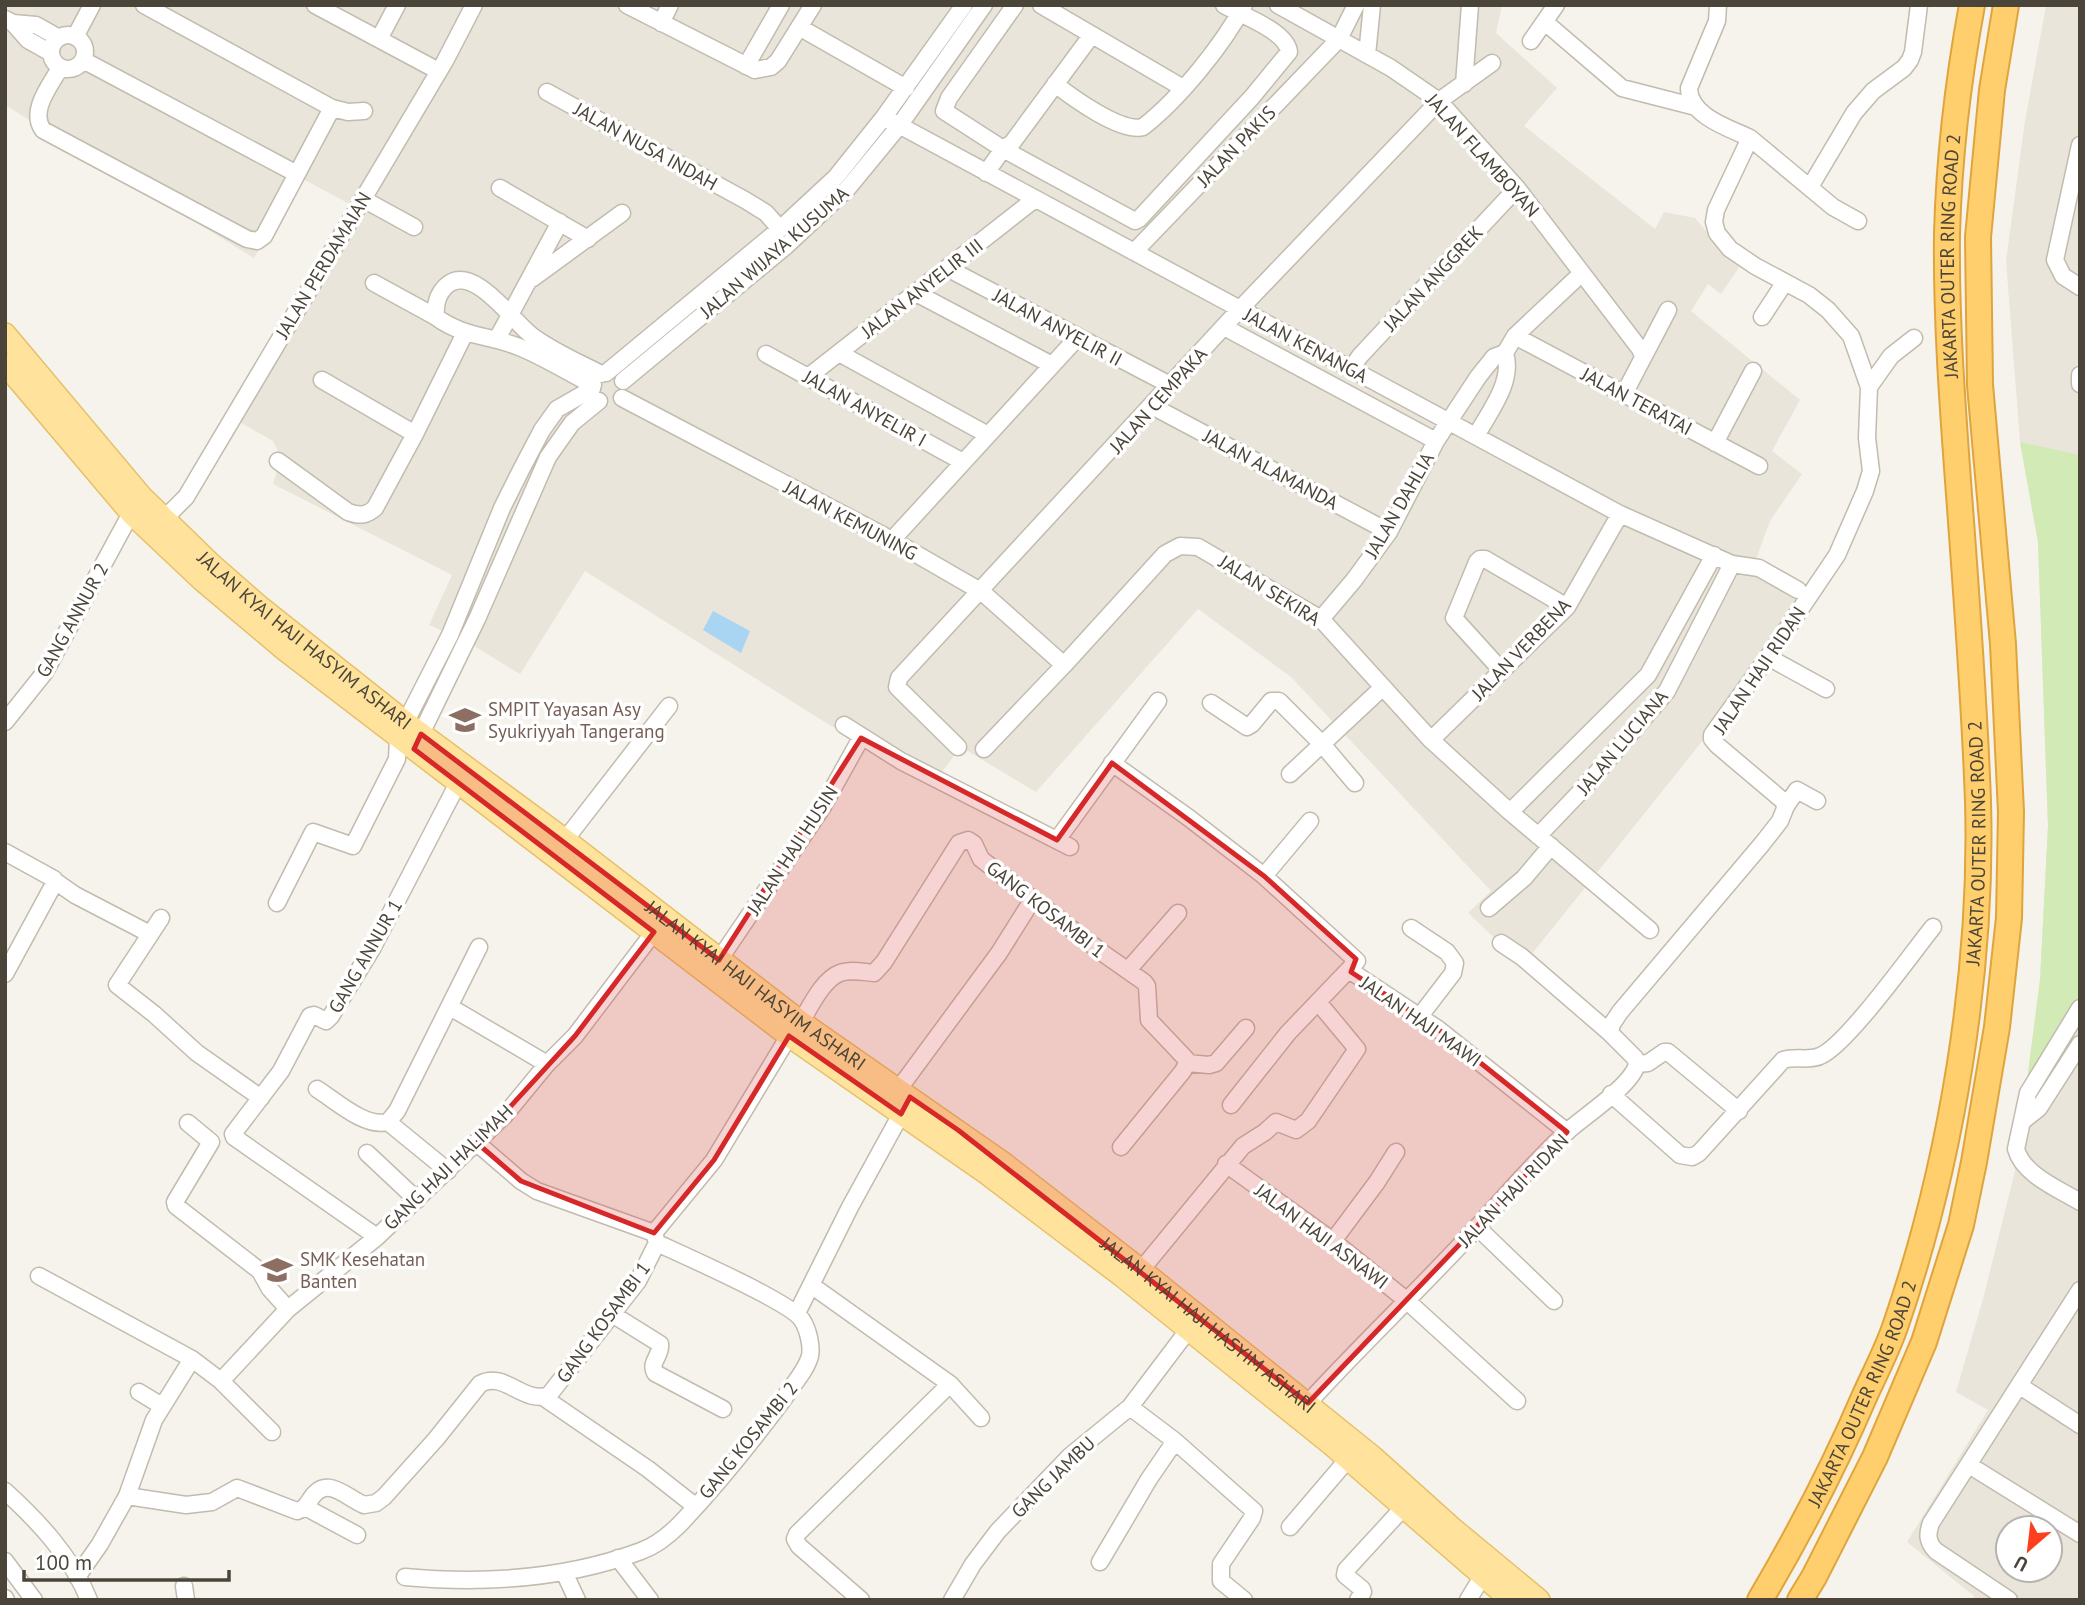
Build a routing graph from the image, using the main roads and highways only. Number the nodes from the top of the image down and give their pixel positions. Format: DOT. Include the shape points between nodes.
graph roads {
  1 [pos="1972,5"];
  2 [pos="2007,5"];
  3 [pos="5,334"];
  4 [pos="15,374"];
  5 [pos="407,740"];
  6 [pos="795,1029"];
  7 [pos="903,1100"];
  8 [pos="1511,1600"];
  9 [pos="1539,1600"];
  10 [pos="1760,1600"];
  11 [pos="1800,1600"];
  1 -- 10 [label="highway, JAKARTA OUTER RING ROAD 2" via="1958,85 1947,234 1950,374 1978,805 1976,912 1966,1022 1942,1157 1894,1329 1846,1440"];
  2 -- 11 [label="highway, JAKARTA OUTER RING ROAD 2" via="1992,90 1978,237 1980,385 2003,644 2011,812 2009,918 1997,1027 1961,1225 1924,1342 1875,1457"];
  3 -- 4 [label="main road, JALAN KYAI HAJI HASYIM ASHARI"];
  4 -- 5 [label="main road, JALAN KYAI HAJI HASYIM ASHARI" via="109,459 163,519"];
  4 -- 5 [label="main road, JALAN KYAI HAJI HASYIM ASHARI" via="131,513 172,552 244,615"];
  5 -- 6 [label="main road, JALAN KYAI HAJI HASYIM ASHARI" via="654,932"];
  5 -- 6 [label="main road, JALAN KYAI HAJI HASYIM ASHARI" via="565,840 719,960"];
  6 -- 7 [label="main road, JALAN KYAI HAJI HASYIM ASHARI"];
  7 -- 8 [label="main road, JALAN KYAI HAJI HASYIM ASHARI" via="986,1172 1348,1459"];
  7 -- 9 [label="main road, JALAN KYAI HAJI HASYIM ASHARI" via="1002,1162 1141,1270 1308,1403"];
}
